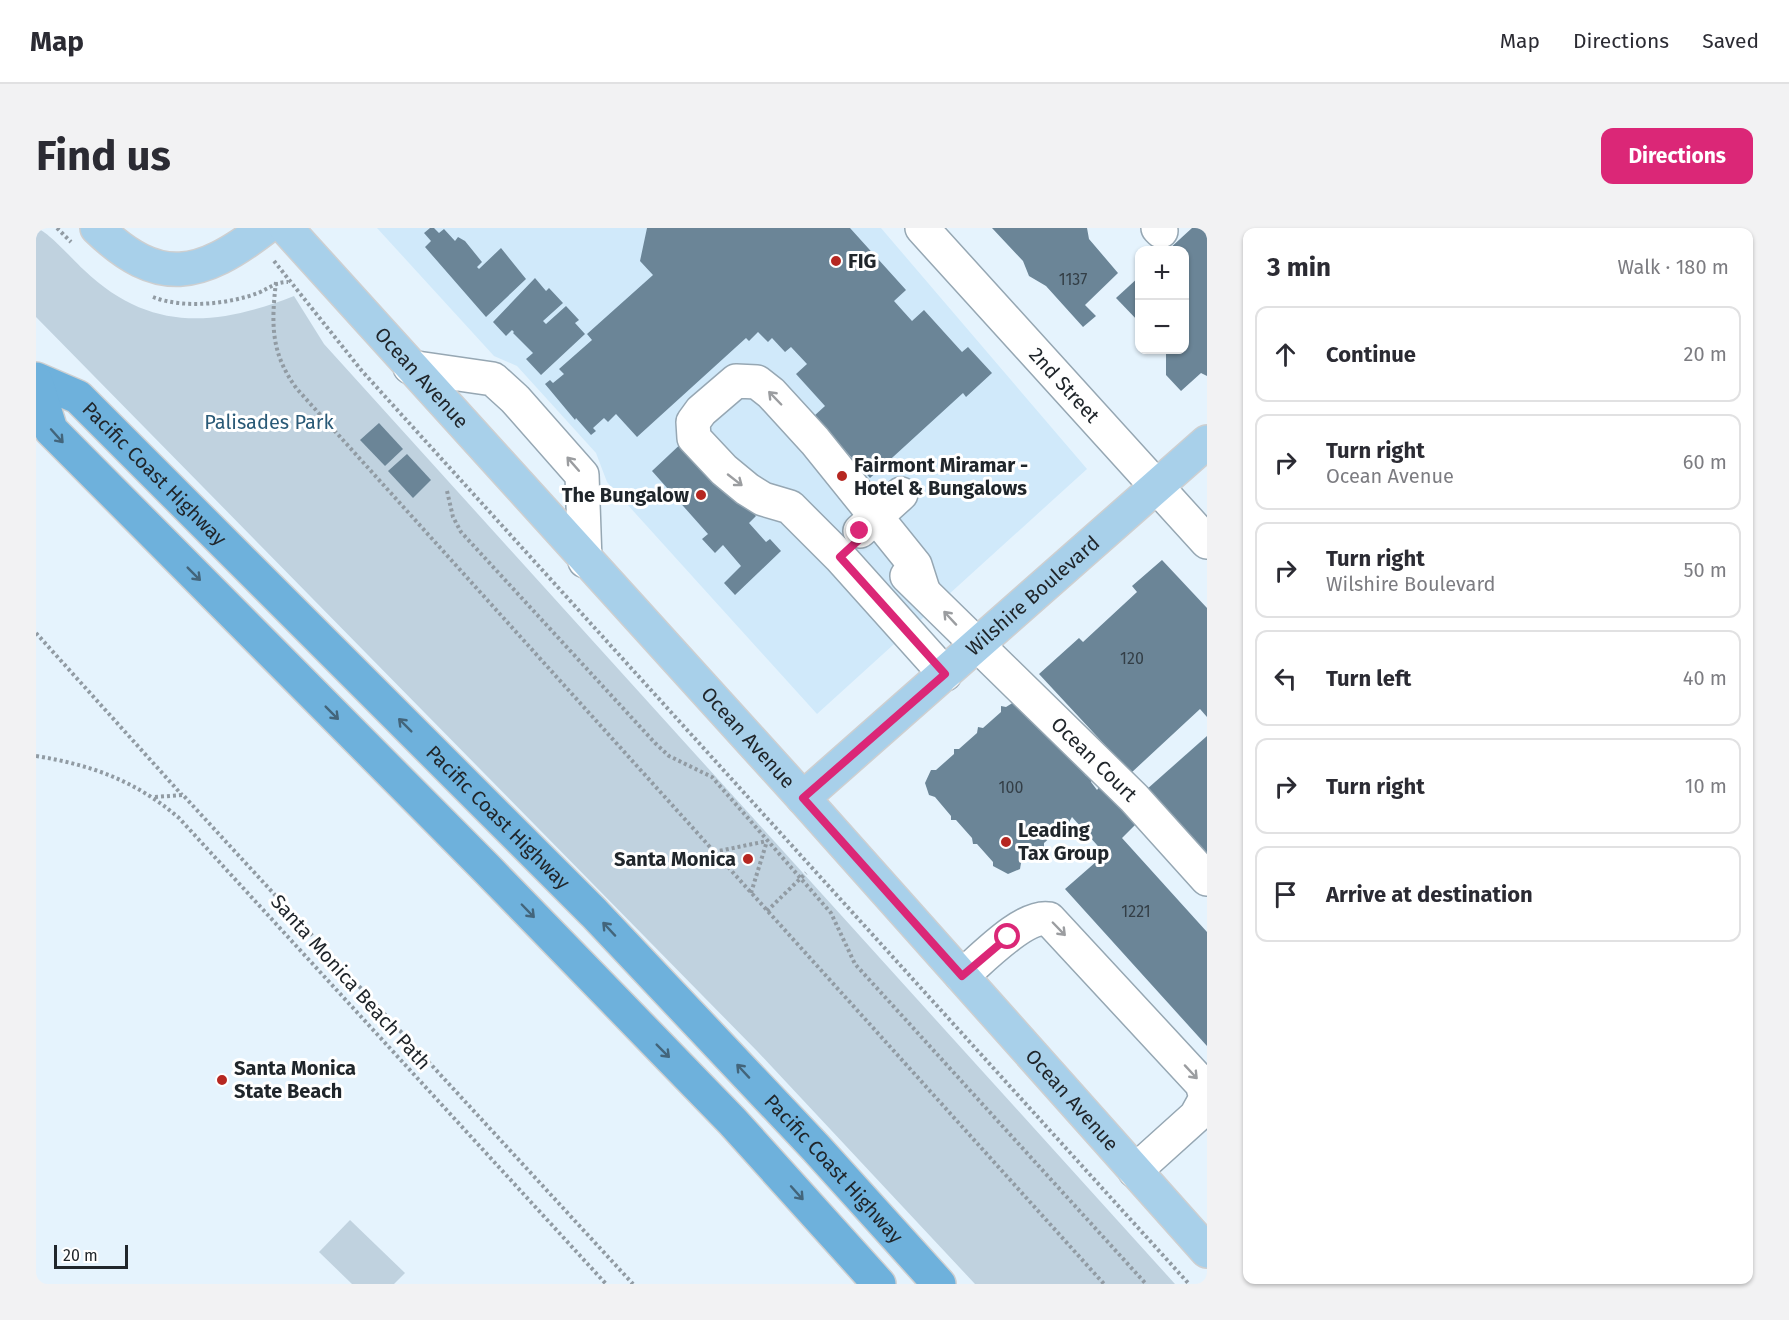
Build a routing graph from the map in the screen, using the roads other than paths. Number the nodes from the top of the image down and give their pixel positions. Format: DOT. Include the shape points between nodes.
graph roads {
  1 [pos="97,228"];
  2 [pos="265,228"];
  3 [pos="286,228"];
  4 [pos="922,228"];
  5 [pos="410,367"];
  6 [pos="36,381"];
  7 [pos="1207,442"];
  8 [pos="1156,487"];
  9 [pos="901,494"];
  10 [pos="867,527"];
  11 [pos="1207,542"];
  12 [pos="840,557"];
  13 [pos="585,561"];
  14 [pos="977,646"];
  15 [pos="945,674"];
  16 [pos="803,798"];
  17 [pos="521,840"];
  18 [pos="487,869"];
  19 [pos="1207,879"];
  20 [pos="962,976"];
  21 [pos="1135,1171"];
  22 [pos="1207,1251"];
  23 [pos="879,1284"];
  24 [pos="939,1284"];
  1 -- 2 [label="main road" via="129,255 171,271 213,261"];
  3 -- 5 [label="main road, Ocean Avenue"];
  4 -- 8 [label="street, 2nd Street"];
  5 -- 13 [label="main road, Ocean Avenue"];
  13 -- 5 [label="street, one-way" via="582,475 516,399 493,379"];
  17 -- 6 [label="highway, Pacific Coast Highway, one-way" via="78,397"];
  6 -- 18 [label="highway, Pacific Coast Highway, one-way" via="51,430"];
  7 -- 8 [label="main road, Wilshire Boulevard"];
  8 -- 11 [label="street, 2nd Street"];
  8 -- 14 [label="main road, Wilshire Boulevard"];
  9 -- 10 [label="street"];
  10 -- 12 [label="street"];
  10 -- 12 [label="street, one-way" via="815,441 757,382 736,381 701,411 693,423 694,438 724,470 763,499 790,507"];
  14 -- 10 [label="street, Ocean Court, one-way" via="923,590 915,565"];
  12 -- 15 [label="street"];
  13 -- 16 [label="main road, Ocean Avenue"];
  14 -- 15 [label="main road, Wilshire Boulevard"];
  14 -- 19 [label="street, Ocean Court" via="1134,798"];
  15 -- 16 [label="main road, Wilshire Boulevard"];
  16 -- 20 [label="main road, Ocean Avenue"];
  17 -- 18 [label="highway"];
  24 -- 17 [label="highway, Pacific Coast Highway, one-way" via="816,1148"];
  18 -- 23 [label="highway, Pacific Coast Highway, one-way" via="732,1121"];
  20 -- 21 [label="main road, Ocean Avenue"];
  20 -- 21 [label="street, one-way" via="1023,925 1042,917 1049,919 1202,1084 1206,1098 1196,1116"];
  21 -- 22 [label="main road, Ocean Avenue"];
}
